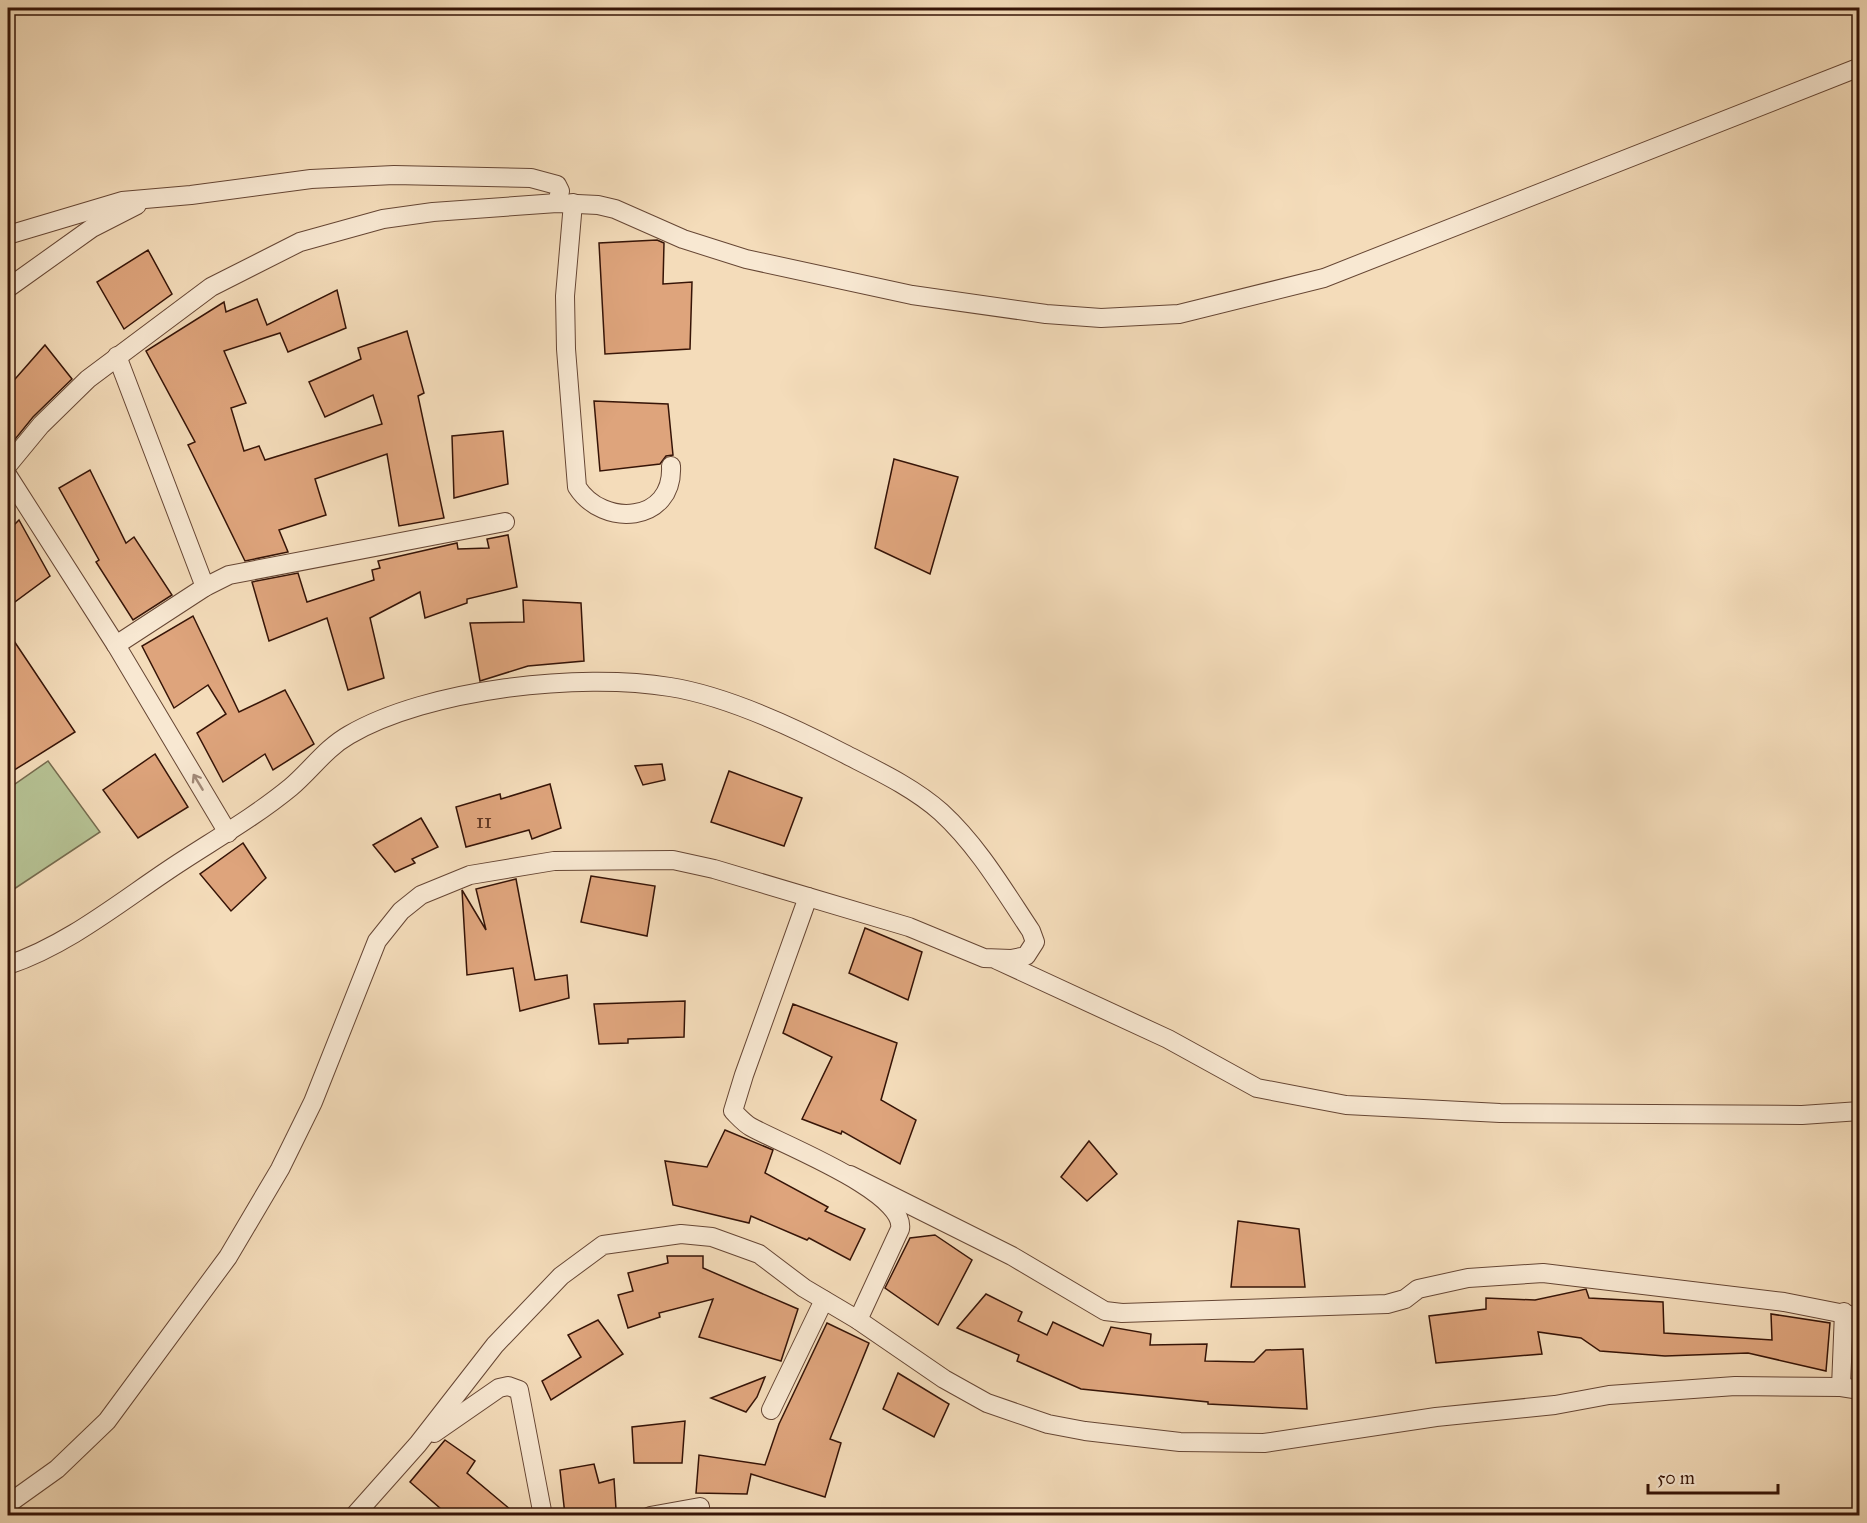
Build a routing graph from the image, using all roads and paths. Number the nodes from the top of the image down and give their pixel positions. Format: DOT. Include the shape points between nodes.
graph roads {
  1 [pos="1860,67"];
  2 [pos="154,199"];
  3 [pos="565,203"];
  4 [pos="8,235"];
  5 [pos="8,288"];
  6 [pos="117,356"];
  7 [pos="8,465"];
  8 [pos="671,466"];
  9 [pos="8,476"];
  10 [pos="506,522"];
  11 [pos="205,587"];
  12 [pos="116,645"];
  13 [pos="228,833"];
  14 [pos="808,897"];
  15 [pos="995,959"];
  16 [pos="8,965"];
  17 [pos="1860,1111"];
  18 [pos="850,1175"];
  19 [pos="824,1299"];
  20 [pos="1852,1315"];
  21 [pos="858,1320"];
  22 [pos="1841,1387"];
  23 [pos="1860,1390"];
  24 [pos="771,1410"];
  25 [pos="418,1444"];
  26 [pos="8,1504"];
  27 [pos="700,1507"];
  28 [pos="354,1515"];
  29 [pos="543,1515"];
  30 [pos="651,1515"];
  1 -- 3 [label="street" via="1324,278 1179,314 1101,318 912,295 747,259 683,238 615,209"];
  2 -- 3 [label="street" via="311,179 394,174 547,181 557,185"];
  2 -- 4 [label="street" via="98,206"];
  2 -- 5 [label="street" via="92,228"];
  3 -- 6 [label="street" via="399,216 300,242 211,287"];
  3 -- 8 [label="street" via="566,350 577,488 586,501 601,509 617,514 645,512 667,493"];
  6 -- 7 [label="street" via="41,424"];
  6 -- 11 [label="street"];
  9 -- 12 [label="street"];
  10 -- 11 [label="street" via="266,566 230,575"];
  11 -- 12 [label="street"];
  13 -- 12 [label="street, one-way"];
  13 -- 15 [label="street" via="292,786 335,744 408,708 497,690 592,681 672,687 721,701 822,742 889,777 939,810 976,849 1031,931 1035,942 1026,956"];
  13 -- 16 [label="street" via="76,931"];
  14 -- 15 [label="street" via="909,927 978,956"];
  14 -- 18 [label="street" via="734,1112 749,1126"];
  14 -- 26 [label="street" via="714,869 651,858 554,861 470,875 410,902 377,941 313,1102 280,1169 228,1257 107,1421 57,1469"];
  15 -- 17 [label="street" via="1159,1035 1257,1088 1346,1105 1512,1113 1802,1115"];
  18 -- 20 [label="street" via="1012,1257 1086,1301 1114,1312 1387,1304 1405,1299 1418,1289 1458,1280 1543,1273 1784,1302"];
  18 -- 21 [label="street" via="889,1205 901,1222"];
  19 -- 21 [label="street"];
  19 -- 24 [label="street"];
  19 -- 25 [label="street" via="759,1254 712,1237 681,1234 603,1245 561,1276 495,1345"];
  20 -- 22 [label="street"];
  21 -- 22 [label="street" via="944,1379 987,1403 1064,1428 1180,1442 1264,1443 1609,1395 1735,1386"];
  22 -- 23 [label="street"];
  25 -- 28 [label="street"];
  25 -- 29 [label="street" via="499,1388 519,1390"];
  27 -- 30 [label="street"];
}
